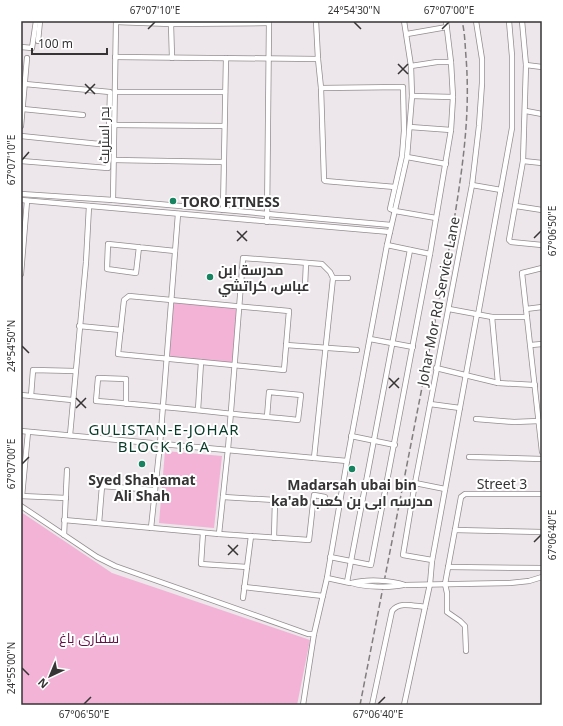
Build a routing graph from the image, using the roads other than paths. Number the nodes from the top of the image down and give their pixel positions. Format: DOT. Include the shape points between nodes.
graph roads {
  1 [pos="36,21"];
  2 [pos="40,21"];
  3 [pos="316,21"];
  4 [pos="404,21"];
  5 [pos="446,21"];
  6 [pos="476,21"];
  7 [pos="509,21"];
  8 [pos="522,21"];
  9 [pos="116,22"];
  10 [pos="149,22"];
  11 [pos="269,22"];
  12 [pos="171,24"];
  13 [pos="447,27"];
  14 [pos="407,34"];
  15 [pos="38,41"];
  16 [pos="21,47"];
  17 [pos="115,57"];
  18 [pos="27,58"];
  19 [pos="172,58"];
  20 [pos="226,58"];
  21 [pos="268,59"];
  22 [pos="318,59"];
  23 [pos="451,62"];
  24 [pos="526,65"];
  25 [pos="411,66"];
  26 [pos="542,67"];
  27 [pos="23,76"];
  28 [pos="25,84"];
  29 [pos="321,88"];
  30 [pos="115,92"];
  31 [pos="225,92"];
  32 [pos="412,96"];
  33 [pos="453,97"];
  34 [pos="22,109"];
  35 [pos="526,111"];
  36 [pos="542,114"];
  37 [pos="83,115"];
  38 [pos="114,125"];
  39 [pos="21,126"];
  40 [pos="224,126"];
  41 [pos="410,127"];
  42 [pos="451,130"];
  43 [pos="21,136"];
  44 [pos="109,145"];
  45 [pos="407,157"];
  46 [pos="114,160"];
  47 [pos="21,161"];
  48 [pos="523,161"];
  49 [pos="223,162"];
  50 [pos="542,163"];
  51 [pos="446,164"];
  52 [pos="472,185"];
  53 [pos="395,187"];
  54 [pos="501,190"];
  55 [pos="21,194"];
  56 [pos="21,200"];
  57 [pos="113,200"];
  58 [pos="28,201"];
  59 [pos="89,206"];
  60 [pos="516,206"];
  61 [pos="223,210"];
  62 [pos="542,210"];
  63 [pos="395,211"];
  64 [pos="178,214"];
  65 [pos="267,214"];
  66 [pos="436,218"];
  67 [pos="267,222"];
  68 [pos="391,225"];
  69 [pos="390,232"];
  70 [pos="542,242"];
  71 [pos="387,245"];
  72 [pos="542,245"];
  73 [pos="139,247"];
  74 [pos="410,250"];
  75 [pos="175,251"];
  76 [pos="430,254"];
  77 [pos="306,263"];
  78 [pos="542,268"];
  79 [pos="21,274"];
  80 [pos="333,278"];
  81 [pos="348,278"];
  82 [pos="284,286"];
  83 [pos="171,300"];
  84 [pos="239,306"];
  85 [pos="542,307"];
  86 [pos="449,309"];
  87 [pos="526,309"];
  88 [pos="478,314"];
  89 [pos="492,317"];
  90 [pos="528,317"];
  91 [pos="80,326"];
  92 [pos="121,330"];
  93 [pos="370,339"];
  94 [pos="393,343"];
  95 [pos="542,344"];
  96 [pos="286,345"];
  97 [pos="531,345"];
  98 [pos="413,347"];
  99 [pos="326,348"];
  100 [pos="357,350"];
  101 [pos="167,359"];
  102 [pos="201,362"];
  103 [pos="234,365"];
  104 [pos="436,368"];
  105 [pos="75,371"];
  106 [pos="466,376"];
  107 [pos="498,384"];
  108 [pos="534,385"];
  109 [pos="21,395"];
  110 [pos="31,396"];
  111 [pos="72,400"];
  112 [pos="126,404"];
  113 [pos="430,404"];
  114 [pos="163,408"];
  115 [pos="460,408"];
  116 [pos="198,410"];
  117 [pos="230,413"];
  118 [pos="267,417"];
  119 [pos="476,419"];
  120 [pos="539,421"];
  121 [pos="21,431"];
  122 [pos="28,432"];
  123 [pos="70,435"];
  124 [pos="352,436"];
  125 [pos="374,441"];
  126 [pos="541,441"];
  127 [pos="160,444"];
  128 [pos="395,445"];
  129 [pos="228,449"];
  130 [pos="542,452"];
  131 [pos="469,457"];
  132 [pos="314,458"];
  133 [pos="542,459"];
  134 [pos="347,461"];
  135 [pos="67,470"];
  136 [pos="415,483"];
  137 [pos="445,489"];
  138 [pos="155,490"];
  139 [pos="542,494"];
  140 [pos="22,496"];
  141 [pos="325,496"];
  142 [pos="223,497"];
  143 [pos="66,498"];
  144 [pos="21,506"];
  145 [pos="64,520"];
  146 [pos="99,523"];
  147 [pos="151,528"];
  148 [pos="455,530"];
  149 [pos="204,532"];
  150 [pos="542,532"];
  151 [pos="219,534"];
  152 [pos="64,535"];
  153 [pos="251,536"];
  154 [pos="274,538"];
  155 [pos="330,558"];
  156 [pos="432,560"];
  157 [pos="352,561"];
  158 [pos="247,567"];
  159 [pos="448,567"];
  160 [pos="542,568"];
  161 [pos="542,577"];
  162 [pos="327,578"];
  163 [pos="350,582"];
  164 [pos="430,584"];
  165 [pos="445,584"];
  166 [pos="244,587"];
  167 [pos="323,596"];
  168 [pos="243,598"];
  169 [pos="425,607"];
  170 [pos="314,634"];
  171 [pos="466,651"];
  172 [pos="303,705"];
  173 [pos="372,705"];
  174 [pos="404,705"];
  1 -- 16 [label="street" via="32,48"];
  2 -- 15 [label="street"];
  3 -- 22 [label="street"];
  4 -- 14 [label="street"];
  5 -- 13 [label="street"];
  6 -- 52 [label="street, Johar Mor Rd Service Lane" via="482,59 482,83"];
  7 -- 54 [label="street" via="512,56 512,128"];
  8 -- 24 [label="street"];
  9 -- 10 [label="street"];
  9 -- 17 [label="street, بدر اسٹریٹ"];
  10 -- 12 [label="street"];
  11 -- 12 [label="street"];
  11 -- 21 [label="street"];
  12 -- 19 [label="street"];
  13 -- 14 [label="street"];
  13 -- 23 [label="street"];
  14 -- 25 [label="street"];
  17 -- 19 [label="street"];
  17 -- 30 [label="street, بدر اسٹریٹ"];
  18 -- 27 [label="street"];
  19 -- 20 [label="street"];
  20 -- 21 [label="street"];
  20 -- 31 [label="street"];
  21 -- 22 [label="street"];
  21 -- 65 [label="street"];
  22 -- 29 [label="street"];
  23 -- 25 [label="street"];
  23 -- 33 [label="street"];
  24 -- 26 [label="street"];
  24 -- 35 [label="street"];
  25 -- 32 [label="street"];
  27 -- 28 [label="street"];
  28 -- 34 [label="street"];
  28 -- 44 [label="street" via="110,92"];
  29 -- 53 [label="street" via="324,181"];
  29 -- 53 [label="street" via="403,87 404,132"];
  30 -- 31 [label="street"];
  30 -- 38 [label="street, بدر اسٹریٹ"];
  31 -- 40 [label="street"];
  32 -- 33 [label="street"];
  32 -- 41 [label="street"];
  33 -- 42 [label="street"];
  34 -- 37 [label="street"];
  34 -- 39 [label="street"];
  35 -- 36 [label="street"];
  35 -- 48 [label="street"];
  38 -- 40 [label="street"];
  38 -- 46 [label="street, بدر اسٹریٹ"];
  40 -- 49 [label="street"];
  41 -- 42 [label="street"];
  41 -- 45 [label="street"];
  42 -- 51 [label="street"];
  43 -- 44 [label="street"];
  44 -- 47 [label="street" via="108,168"];
  45 -- 51 [label="street"];
  45 -- 63 [label="street"];
  46 -- 49 [label="street"];
  46 -- 57 [label="street, بدر اسٹریٹ"];
  48 -- 50 [label="street"];
  48 -- 60 [label="street"];
  49 -- 61 [label="street"];
  51 -- 66 [label="street"];
  52 -- 54 [label="street"];
  52 -- 86 [label="street, Johar Mor Rd Service Lane"];
  53 -- 63 [label="street" via="390,209"];
  54 -- 88 [label="street"];
  55 -- 57 [label="street"];
  56 -- 58 [label="street"];
  57 -- 61 [label="street"];
  58 -- 59 [label="street"];
  58 -- 79 [label="street"];
  59 -- 64 [label="street"];
  59 -- 91 [label="street"];
  60 -- 62 [label="street"];
  60 -- 72 [label="street" via="510,241"];
  61 -- 65 [label="street"];
  63 -- 66 [label="street"];
  63 -- 68 [label="street"];
  64 -- 67 [label="street"];
  64 -- 75 [label="street"];
  65 -- 67 [label="street"];
  65 -- 68 [label="street"];
  66 -- 76 [label="street"];
  67 -- 69 [label="street"];
  68 -- 69 [label="street"];
  69 -- 71 [label="street"];
  70 -- 72 [label="street"];
  71 -- 74 [label="street"];
  71 -- 93 [label="street"];
  73 -- 73 [label="street" via="108,244 107,269 136,273"];
  73 -- 75 [label="street"];
  74 -- 76 [label="street"];
  74 -- 94 [label="street"];
  75 -- 83 [label="street"];
  76 -- 98 [label="street"];
  77 -- 80 [label="street" via="322,264"];
  77 -- 82 [label="street" via="304,286"];
  77 -- 84 [label="street" via="243,258"];
  78 -- 87 [label="street" via="522,273"];
  80 -- 81 [label="street"];
  80 -- 99 [label="street"];
  83 -- 84 [label="street"];
  83 -- 92 [label="street" via="129,296 124,300"];
  83 -- 101 [label="street"];
  84 -- 96 [label="street" via="289,310"];
  84 -- 103 [label="street"];
  85 -- 87 [label="street"];
  86 -- 88 [label="street"];
  86 -- 104 [label="street, Johar Mor Rd Service Lane"];
  87 -- 90 [label="street"];
  88 -- 89 [label="street"];
  88 -- 106 [label="street"];
  89 -- 90 [label="street"];
  89 -- 107 [label="street"];
  90 -- 97 [label="street"];
  91 -- 92 [label="street"];
  91 -- 105 [label="street"];
  92 -- 101 [label="street" via="118,354"];
  93 -- 94 [label="street"];
  93 -- 124 [label="street"];
  94 -- 98 [label="street"];
  94 -- 125 [label="street"];
  95 -- 97 [label="street"];
  96 -- 99 [label="street"];
  96 -- 103 [label="street" via="284,370"];
  97 -- 108 [label="street"];
  98 -- 128 [label="street"];
  99 -- 100 [label="street"];
  99 -- 132 [label="street"];
  101 -- 102 [label="street"];
  101 -- 114 [label="street"];
  102 -- 103 [label="street"];
  102 -- 116 [label="street"];
  103 -- 117 [label="street"];
  104 -- 106 [label="street"];
  104 -- 113 [label="street, Johar Mor Rd Service Lane"];
  105 -- 110 [label="street" via="33,370"];
  105 -- 111 [label="street"];
  106 -- 107 [label="street"];
  106 -- 115 [label="street"];
  107 -- 108 [label="street"];
  108 -- 120 [label="street"];
  109 -- 110 [label="street"];
  110 -- 111 [label="street"];
  111 -- 123 [label="street"];
  112 -- 112 [label="street" via="96,401 98,378 126,379"];
  112 -- 114 [label="street"];
  113 -- 115 [label="street"];
  113 -- 136 [label="street, Johar Mor Rd Service Lane"];
  114 -- 116 [label="street"];
  114 -- 127 [label="street"];
  115 -- 137 [label="street"];
  116 -- 117 [label="street"];
  117 -- 118 [label="street"];
  117 -- 129 [label="street"];
  118 -- 118 [label="street" via="270,392 301,395 298,420"];
  119 -- 120 [label="street"];
  120 -- 126 [label="street"];
  121 -- 122 [label="street"];
  122 -- 123 [label="street"];
  122 -- 140 [label="street"];
  123 -- 127 [label="street"];
  124 -- 125 [label="street"];
  124 -- 134 [label="street"];
  125 -- 128 [label="street"];
  125 -- 157 [label="street"];
  126 -- 130 [label="street"];
  127 -- 129 [label="street"];
  127 -- 138 [label="street"];
  128 -- 157 [label="street" via="371,565"];
  129 -- 132 [label="street"];
  129 -- 142 [label="street"];
  131 -- 133 [label="street"];
  132 -- 134 [label="street"];
  134 -- 155 [label="street"];
  135 -- 143 [label="street"];
  136 -- 137 [label="street"];
  136 -- 156 [label="street, Johar Mor Rd Service Lane" via="403,555"];
  137 -- 156 [label="street"];
  138 -- 146 [label="street" via="102,486"];
  138 -- 147 [label="street"];
  139 -- 148 [label="street, Street 3" via="465,494"];
  140 -- 143 [label="street"];
  141 -- 154 [label="street" via="314,495 309,540"];
  142 -- 151 [label="street"];
  142 -- 154 [label="street" via="274,500"];
  143 -- 145 [label="street"];
  144 -- 152 [label="street"];
  145 -- 146 [label="street"];
  145 -- 152 [label="street"];
  146 -- 147 [label="street"];
  147 -- 149 [label="street"];
  148 -- 150 [label="street"];
  148 -- 159 [label="street"];
  149 -- 151 [label="street"];
  149 -- 158 [label="street" via="201,564"];
  151 -- 153 [label="street"];
  152 -- 170 [label="street" via="115,566"];
  153 -- 154 [label="street"];
  153 -- 158 [label="street"];
  155 -- 157 [label="street"];
  155 -- 162 [label="street"];
  156 -- 164 [label="street"];
  157 -- 163 [label="street"];
  158 -- 166 [label="street"];
  159 -- 160 [label="street"];
  159 -- 165 [label="street"];
  161 -- 165 [label="street" via="510,583"];
  162 -- 163 [label="street"];
  162 -- 167 [label="street"];
  163 -- 164 [label="street, bridge"];
  164 -- 165 [label="street"];
  164 -- 169 [label="street"];
  165 -- 171 [label="street" via="447,612 465,626"];
  166 -- 167 [label="street"];
  166 -- 168 [label="street"];
  167 -- 170 [label="street"];
  169 -- 173 [label="street" via="399,605 392,611"];
  169 -- 174 [label="street"];
  170 -- 172 [label="street"];
}
